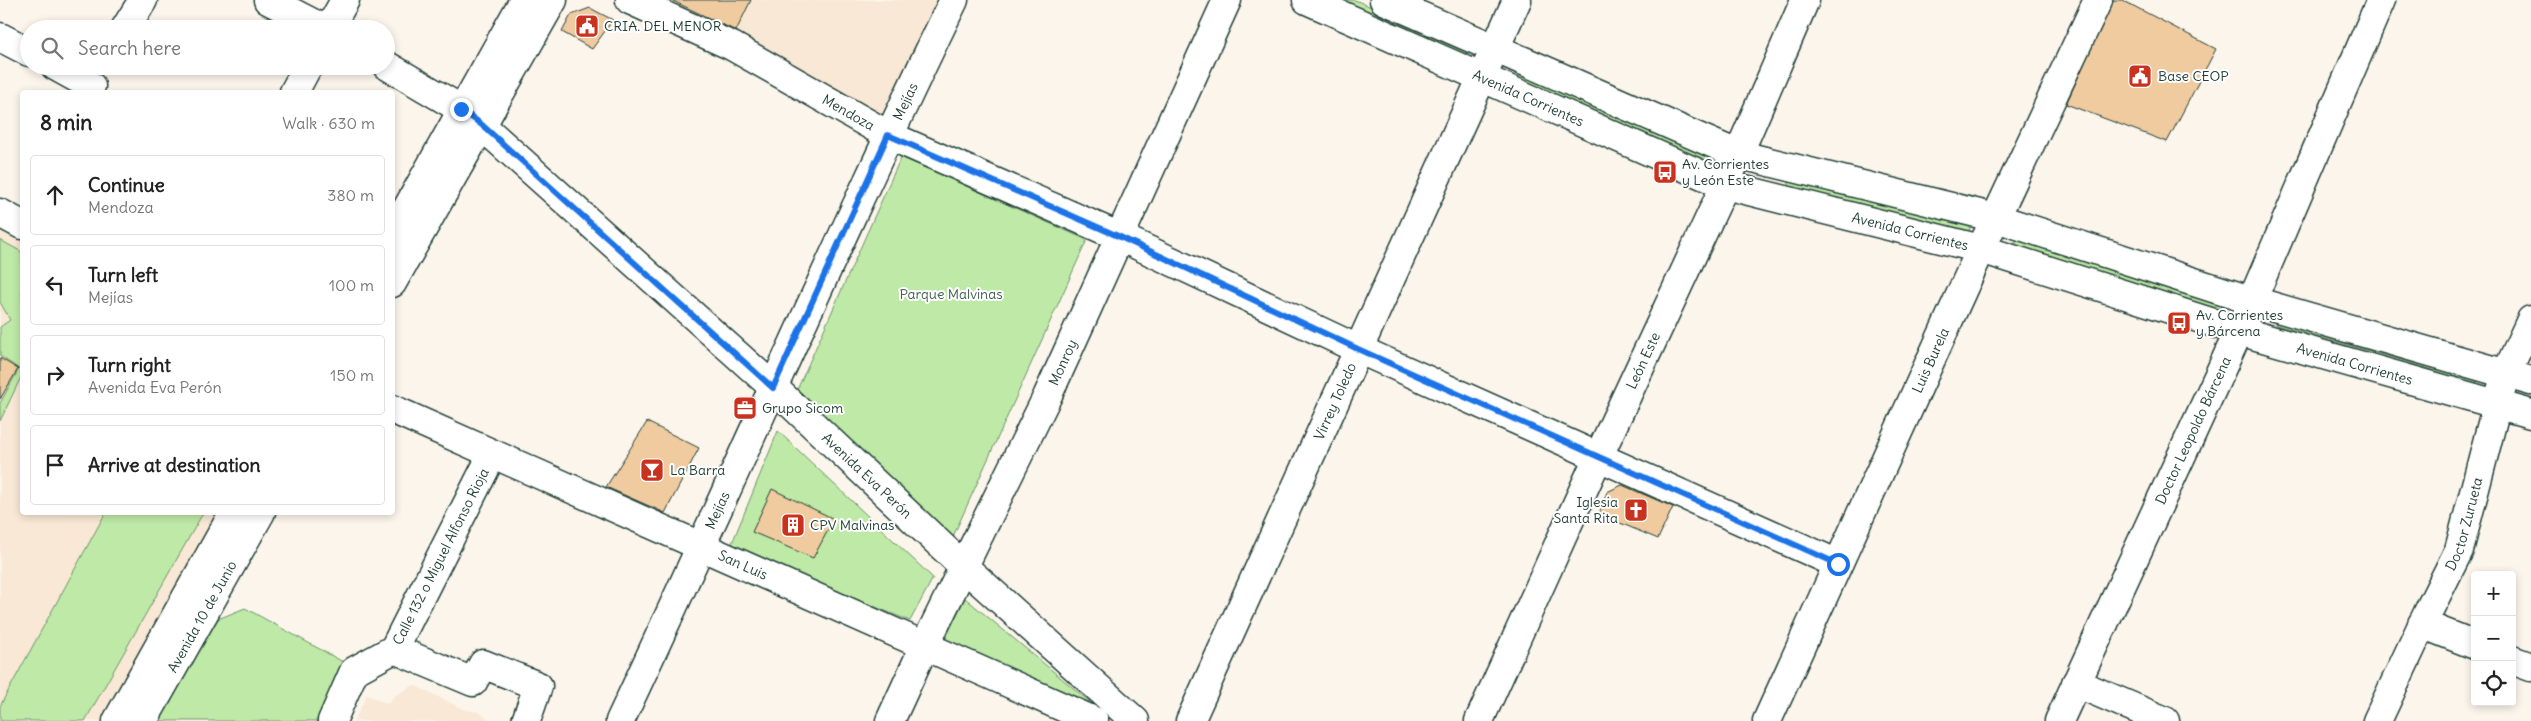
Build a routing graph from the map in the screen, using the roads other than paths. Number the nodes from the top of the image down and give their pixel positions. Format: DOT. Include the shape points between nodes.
graph roads {
  1 [pos="142,0"];
  2 [pos="268,0"];
  3 [pos="345,0"];
  4 [pos="524,0"];
  5 [pos="553,0"];
  6 [pos="630,0"];
  7 [pos="954,0"];
  8 [pos="1227,0"];
  9 [pos="1307,0"];
  10 [pos="1384,0"];
  11 [pos="1517,0"];
  12 [pos="1805,0"];
  13 [pos="2098,0"];
  14 [pos="2381,0"];
  15 [pos="130,20"];
  16 [pos="307,20"];
  17 [pos="334,20"];
  18 [pos="0,37"];
  19 [pos="20,47"];
  20 [pos="1496,48"];
  21 [pos="395,71"];
  22 [pos="78,75"];
  23 [pos="303,75"];
  24 [pos="1483,79"];
  25 [pos="94,81"];
  26 [pos="295,90"];
  27 [pos="471,117"];
  28 [pos="888,135"];
  29 [pos="1737,154"];
  30 [pos="1725,185"];
  31 [pos="1996,218"];
  32 [pos="395,231"];
  33 [pos="1118,236"];
  34 [pos="1981,249"];
  35 [pos="395,277"];
  36 [pos="2250,300"];
  37 [pos="2531,320"];
  38 [pos="2239,331"];
  39 [pos="1360,350"];
  40 [pos="2519,377"];
  41 [pos="773,388"];
  42 [pos="2496,404"];
  43 [pos="395,410"];
  44 [pos="2531,414"];
  45 [pos="492,455"];
  46 [pos="1598,457"];
  47 [pos="232,515"];
  48 [pos="259,515"];
  49 [pos="701,548"];
  50 [pos="1838,564"];
  51 [pos="963,566"];
  52 [pos="2422,624"];
  53 [pos="2471,643"];
  54 [pos="924,647"];
  55 [pos="394,649"];
  56 [pos="2514,661"];
  57 [pos="2531,668"];
  58 [pos="2076,683"];
  59 [pos="117,721"];
  60 [pos="143,721"];
  61 [pos="332,721"];
  62 [pos="526,721"];
  63 [pos="620,721"];
  64 [pos="890,721"];
  65 [pos="1094,721"];
  66 [pos="1135,721"];
  67 [pos="1190,721"];
  68 [pos="1479,721"];
  69 [pos="1768,721"];
  70 [pos="2059,721"];
  71 [pos="2165,721"];
  72 [pos="2378,721"];
  1 -- 15 [label="street"];
  2 -- 16 [label="street"];
  3 -- 17 [label="street"];
  4 -- 27 [label="street"];
  5 -- 27 [label="street"];
  6 -- 28 [label="street, Mendoza" via="732,46"];
  7 -- 28 [label="street, Mejías"];
  8 -- 33 [label="street, Monroy"];
  9 -- 24 [label="street, Avenida Corrientes"];
  10 -- 20 [label="street"];
  11 -- 20 [label="street, Virrey Toledo"];
  12 -- 29 [label="street, León Este"];
  13 -- 31 [label="street, Luis Burela"];
  14 -- 36 [label="street, Doctor Leopoldo Bárcena"];
  18 -- 19 [label="street"];
  20 -- 24 [label="street, Virrey Toledo"];
  20 -- 29 [label="street"];
  21 -- 27 [label="street, Avenida Eva Perón"];
  22 -- 25 [label="street"];
  23 -- 26 [label="street"];
  24 -- 30 [label="street, Avenida Corrientes"];
  24 -- 39 [label="street, Virrey Toledo"];
  27 -- 32 [label="street"];
  27 -- 35 [label="street"];
  27 -- 41 [label="street, Avenida Eva Perón"];
  28 -- 33 [label="street, Mendoza"];
  28 -- 41 [label="street, Mejías"];
  29 -- 30 [label="street, León Este"];
  29 -- 31 [label="street"];
  30 -- 34 [label="street, Avenida Corrientes"];
  30 -- 46 [label="street, León Este"];
  31 -- 34 [label="street, Luis Burela"];
  31 -- 36 [label="street"];
  33 -- 39 [label="street, Mendoza"];
  33 -- 51 [label="street, Monroy" via="1047,397"];
  34 -- 38 [label="street, Avenida Corrientes"];
  34 -- 50 [label="street, Luis Burela"];
  36 -- 38 [label="street, Doctor Leopoldo Bárcena"];
  36 -- 40 [label="street"];
  37 -- 40 [label="street, Doctor Zurueta"];
  38 -- 42 [label="street, Avenida Corrientes"];
  38 -- 58 [label="street, Doctor Leopoldo Bárcena"];
  39 -- 46 [label="street, Mendoza"];
  39 -- 67 [label="street, Virrey Toledo"];
  40 -- 42 [label="street, Doctor Zurueta"];
  41 -- 49 [label="street, Mejías"];
  41 -- 51 [label="street, Avenida Eva Perón"];
  42 -- 44 [label="street, Avenida Corrientes"];
  42 -- 52 [label="street, Doctor Zurueta" via="2460,550"];
  43 -- 45 [label="street, San Luis"];
  45 -- 49 [label="street, San Luis"];
  45 -- 55 [label="street, Calle 132 o Miguel Alfonso Rioja"];
  46 -- 50 [label="street, Mendoza"];
  46 -- 68 [label="street, León Este"];
  47 -- 59 [label="street, Avenida 10 de Junio"];
  48 -- 60 [label="street, Avenida 10 de Junio"];
  49 -- 54 [label="street, San Luis"];
  49 -- 63 [label="street, Mejías"];
  50 -- 69 [label="street, Luis Burela"];
  51 -- 54 [label="street, Monroy"];
  51 -- 66 [label="street, Avenida Eva Perón"];
  52 -- 53 [label="street"];
  52 -- 72 [label="street, Doctor Zurueta"];
  54 -- 64 [label="street, Monroy"];
  54 -- 65 [label="street, San Luis"];
  55 -- 61 [label="street, Calle 132 o Miguel Alfonso Rioja" via="354,671"];
  55 -- 62 [label="street" via="473,682 483,664 538,686"];
  56 -- 57 [label="street"];
  58 -- 70 [label="street, Doctor Leopoldo Bárcena"];
  58 -- 71 [label="street"];
}
